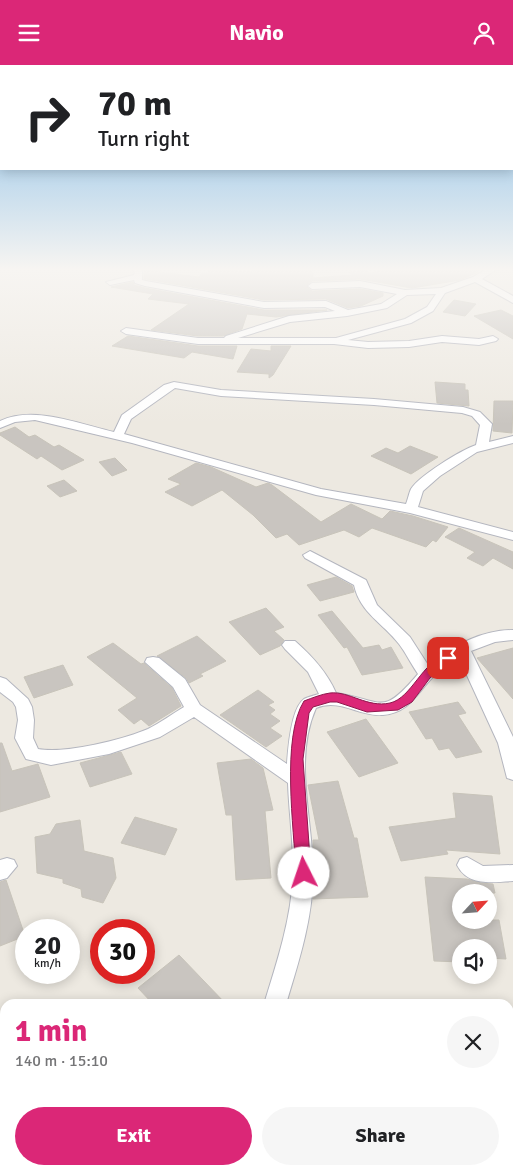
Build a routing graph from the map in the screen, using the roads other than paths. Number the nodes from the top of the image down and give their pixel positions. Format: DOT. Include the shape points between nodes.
graph roads {
  1 [pos="282,321"];
  2 [pos="408,321"];
  3 [pos="126,331"];
  4 [pos="494,339"];
  5 [pos="224,341"];
  6 [pos="334,341"];
  7 [pos="0,425"];
  8 [pos="117,437"];
  9 [pos="513,439"];
  10 [pos="482,447"];
  11 [pos="412,509"];
  12 [pos="513,536"];
  13 [pos="310,555"];
  14 [pos="513,635"];
  15 [pos="290,645"];
  16 [pos="463,650"];
  17 [pos="153,662"];
  18 [pos="426,675"];
  19 [pos="0,683"];
  20 [pos="329,697"];
  21 [pos="194,709"];
  22 [pos="513,773"];
  23 [pos="298,781"];
  24 [pos="468,865"];
  25 [pos="513,873"];
  26 [pos="276,999"];
  1 -- 5 [label="street"];
  2 -- 6 [label="street"];
  3 -- 5 [label="street" via="198,341"];
  4 -- 6 [label="street" via="368,345"];
  5 -- 6 [label="street"];
  7 -- 8 [label="street" via="13,419 35,417"];
  8 -- 10 [label="street" via="126,417 174,385 221,393 463,410 476,414 486,425"];
  8 -- 11 [label="street" via="320,492"];
  9 -- 10 [label="street"];
  10 -- 11 [label="street" via="426,481 417,490"];
  11 -- 12 [label="street"];
  13 -- 18 [label="street" via="361,583 362,595 369,606 404,641"];
  14 -- 16 [label="street" via="497,635"];
  15 -- 20 [label="street" via="313,667 324,682"];
  16 -- 18 [label="street"];
  16 -- 22 [label="street" via="507,743"];
  17 -- 21 [label="street" via="179,683"];
  18 -- 20 [label="street" via="408,699 393,707 367,708"];
  19 -- 21 [label="street" via="20,699 24,707 24,738 32,754 50,758 135,741"];
  20 -- 23 [label="street" via="309,704 303,713 297,759"];
  21 -- 23 [label="street"];
  23 -- 26 [label="street" via="304,873 296,934"];
  24 -- 25 [label="street" via="480,874"];
}
